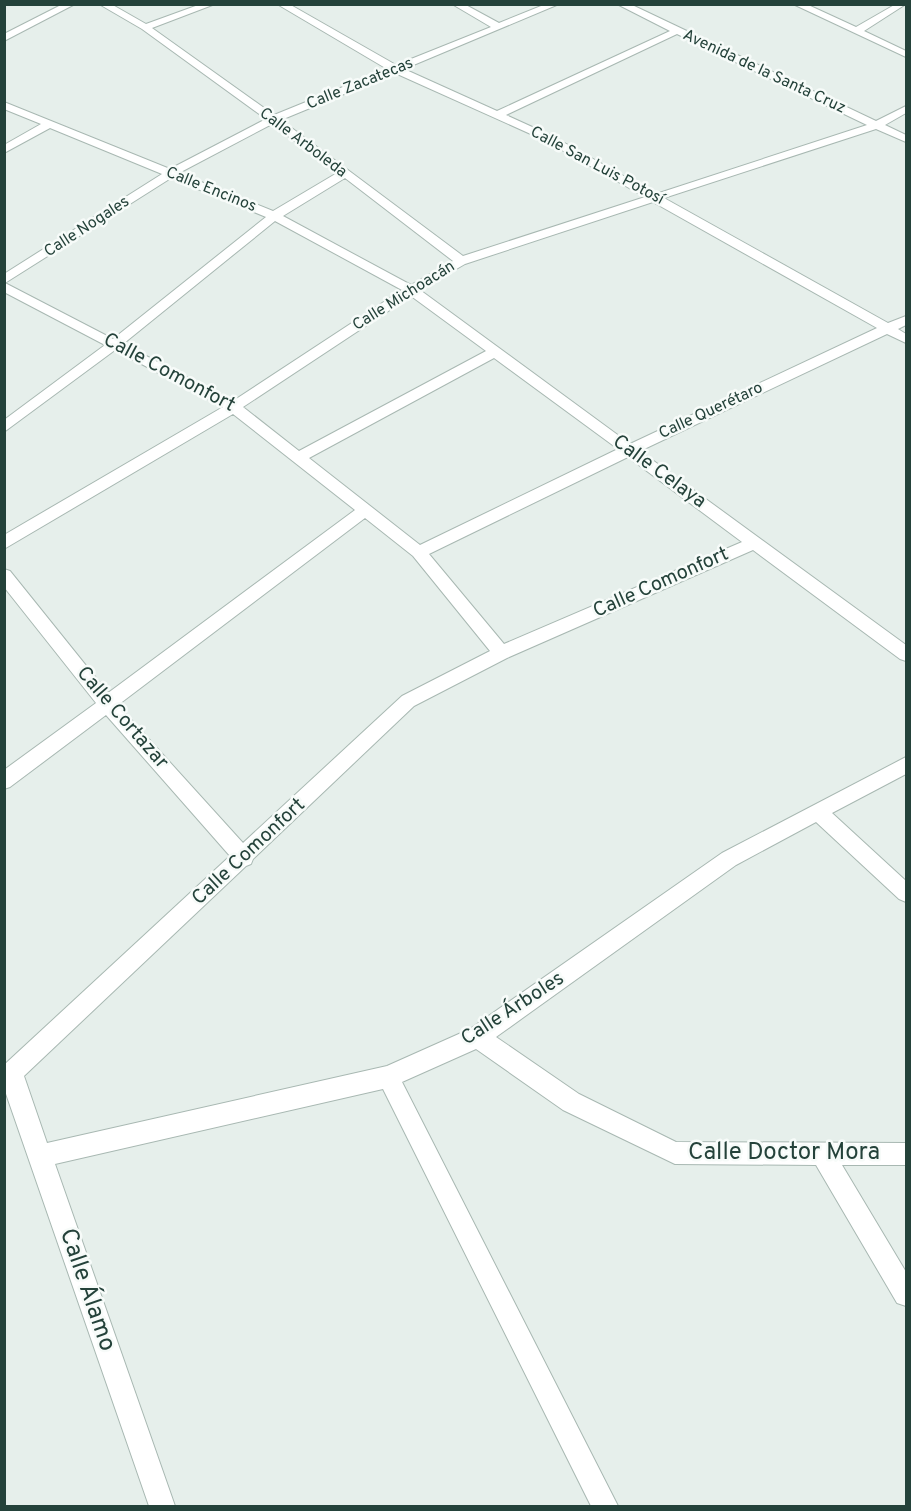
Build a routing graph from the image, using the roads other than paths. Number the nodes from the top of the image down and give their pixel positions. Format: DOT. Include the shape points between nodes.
graph roads {
  1 [pos="71,4"];
  2 [pos="103,4"];
  3 [pos="211,4"];
  4 [pos="282,4"];
  5 [pos="456,4"];
  6 [pos="555,4"];
  7 [pos="621,4"];
  8 [pos="797,4"];
  9 [pos="904,4"];
  10 [pos="145,27"];
  11 [pos="499,27"];
  12 [pos="677,31"];
  13 [pos="857,31"];
  14 [pos="4,38"];
  15 [pos="906,54"];
  16 [pos="397,70"];
  17 [pos="4,105"];
  18 [pos="906,109"];
  19 [pos="497,115"];
  20 [pos="273,119"];
  21 [pos="50,123"];
  22 [pos="878,125"];
  23 [pos="906,139"];
  24 [pos="4,150"];
  25 [pos="169,174"];
  26 [pos="344,174"];
  27 [pos="654,196"];
  28 [pos="274,216"];
  29 [pos="461,261"];
  30 [pos="4,280"];
  31 [pos="4,286"];
  32 [pos="411,290"];
  33 [pos="906,320"];
  34 [pos="888,328"];
  35 [pos="906,339"];
  36 [pos="115,344"];
  37 [pos="495,352"];
  38 [pos="234,406"];
  39 [pos="4,427"];
  40 [pos="629,450"];
  41 [pos="299,457"];
  42 [pos="367,509"];
  43 [pos="756,542"];
  44 [pos="4,543"];
  45 [pos="419,552"];
  46 [pos="4,575"];
  47 [pos="501,653"];
  48 [pos="906,654"];
  49 [pos="107,704"];
  50 [pos="906,765"];
  51 [pos="4,781"];
  52 [pos="818,812"];
  53 [pos="244,858"];
  54 [pos="906,893"];
  55 [pos="478,1037"];
  56 [pos="8,1075"];
  57 [pos="388,1077"];
  58 [pos="822,1154"];
  59 [pos="906,1154"];
  60 [pos="40,1156"];
  61 [pos="906,1294"];
  62 [pos="162,1506"];
  63 [pos="605,1506"];
  1 -- 14 [label="street"];
  2 -- 10 [label="street, Calle Arboleda"];
  3 -- 10 [label="street"];
  4 -- 16 [label="street, Calle San Luis Potosí"];
  5 -- 11 [label="street"];
  6 -- 11 [label="street, Calle Zacatecas"];
  7 -- 12 [label="street, Avenida de la Santa Cruz"];
  8 -- 13 [label="street"];
  9 -- 13 [label="street"];
  10 -- 20 [label="street, Calle Arboleda"];
  11 -- 16 [label="street, Calle Zacatecas"];
  12 -- 19 [label="street"];
  12 -- 22 [label="street, Avenida de la Santa Cruz"];
  13 -- 15 [label="street"];
  16 -- 19 [label="street, Calle San Luis Potosí"];
  16 -- 20 [label="street, Calle Zacatecas"];
  17 -- 21 [label="street, Calle Encinos"];
  18 -- 22 [label="street, Calle Michoacán"];
  19 -- 27 [label="street, Calle San Luis Potosí"];
  20 -- 25 [label="street, Calle Zacatecas"];
  20 -- 26 [label="street, Calle Arboleda"];
  21 -- 24 [label="street"];
  21 -- 25 [label="street, Calle Encinos"];
  22 -- 23 [label="street, Avenida de la Santa Cruz"];
  22 -- 27 [label="street, Calle Michoacán"];
  25 -- 28 [label="street, Calle Encinos"];
  25 -- 30 [label="street, Calle Nogales"];
  26 -- 28 [label="street"];
  26 -- 29 [label="street, Calle Arboleda"];
  27 -- 29 [label="street, Calle Michoacán"];
  27 -- 34 [label="street, Calle San Luis Potosí"];
  28 -- 32 [label="street, Calle Encinos"];
  28 -- 36 [label="street"];
  29 -- 32 [label="street, Calle Michoacán"];
  31 -- 36 [label="street, Calle Comonfort"];
  32 -- 37 [label="street, Calle Celaya"];
  32 -- 38 [label="street, Calle Michoacán"];
  33 -- 34 [label="street, Calle Querétaro"];
  34 -- 35 [label="street, Calle San Luis Potosí"];
  34 -- 40 [label="street, Calle Querétaro"];
  36 -- 38 [label="street, Calle Comonfort"];
  36 -- 39 [label="street"];
  37 -- 40 [label="street, Calle Celaya"];
  37 -- 41 [label="street"];
  38 -- 41 [label="street, Calle Comonfort"];
  38 -- 44 [label="street, Calle Michoacán"];
  40 -- 43 [label="street, Calle Celaya"];
  40 -- 45 [label="street, Calle Querétaro"];
  41 -- 42 [label="street, Calle Comonfort"];
  42 -- 45 [label="street, Calle Comonfort"];
  42 -- 49 [label="street"];
  43 -- 47 [label="street, Calle Comonfort"];
  43 -- 48 [label="street, Calle Celaya"];
  45 -- 47 [label="street, Calle Comonfort"];
  46 -- 49 [label="street, Calle Cortazar"];
  47 -- 53 [label="street, Calle Comonfort" via="408,701"];
  49 -- 51 [label="street"];
  49 -- 53 [label="street, Calle Cortazar"];
  50 -- 52 [label="street, Calle Árboles"];
  52 -- 54 [label="street"];
  52 -- 55 [label="street, Calle Árboles" via="729,859"];
  53 -- 56 [label="street, Calle Comonfort"];
  55 -- 57 [label="street, Calle Árboles"];
  55 -- 58 [label="street, Calle Doctor Mora" via="571,1102 675,1153"];
  56 -- 60 [label="street, Calle Álamo"];
  57 -- 60 [label="street, Calle Árboles"];
  57 -- 63 [label="street"];
  58 -- 59 [label="street, Calle Doctor Mora"];
  58 -- 61 [label="street"];
  60 -- 62 [label="street, Calle Álamo"];
}
